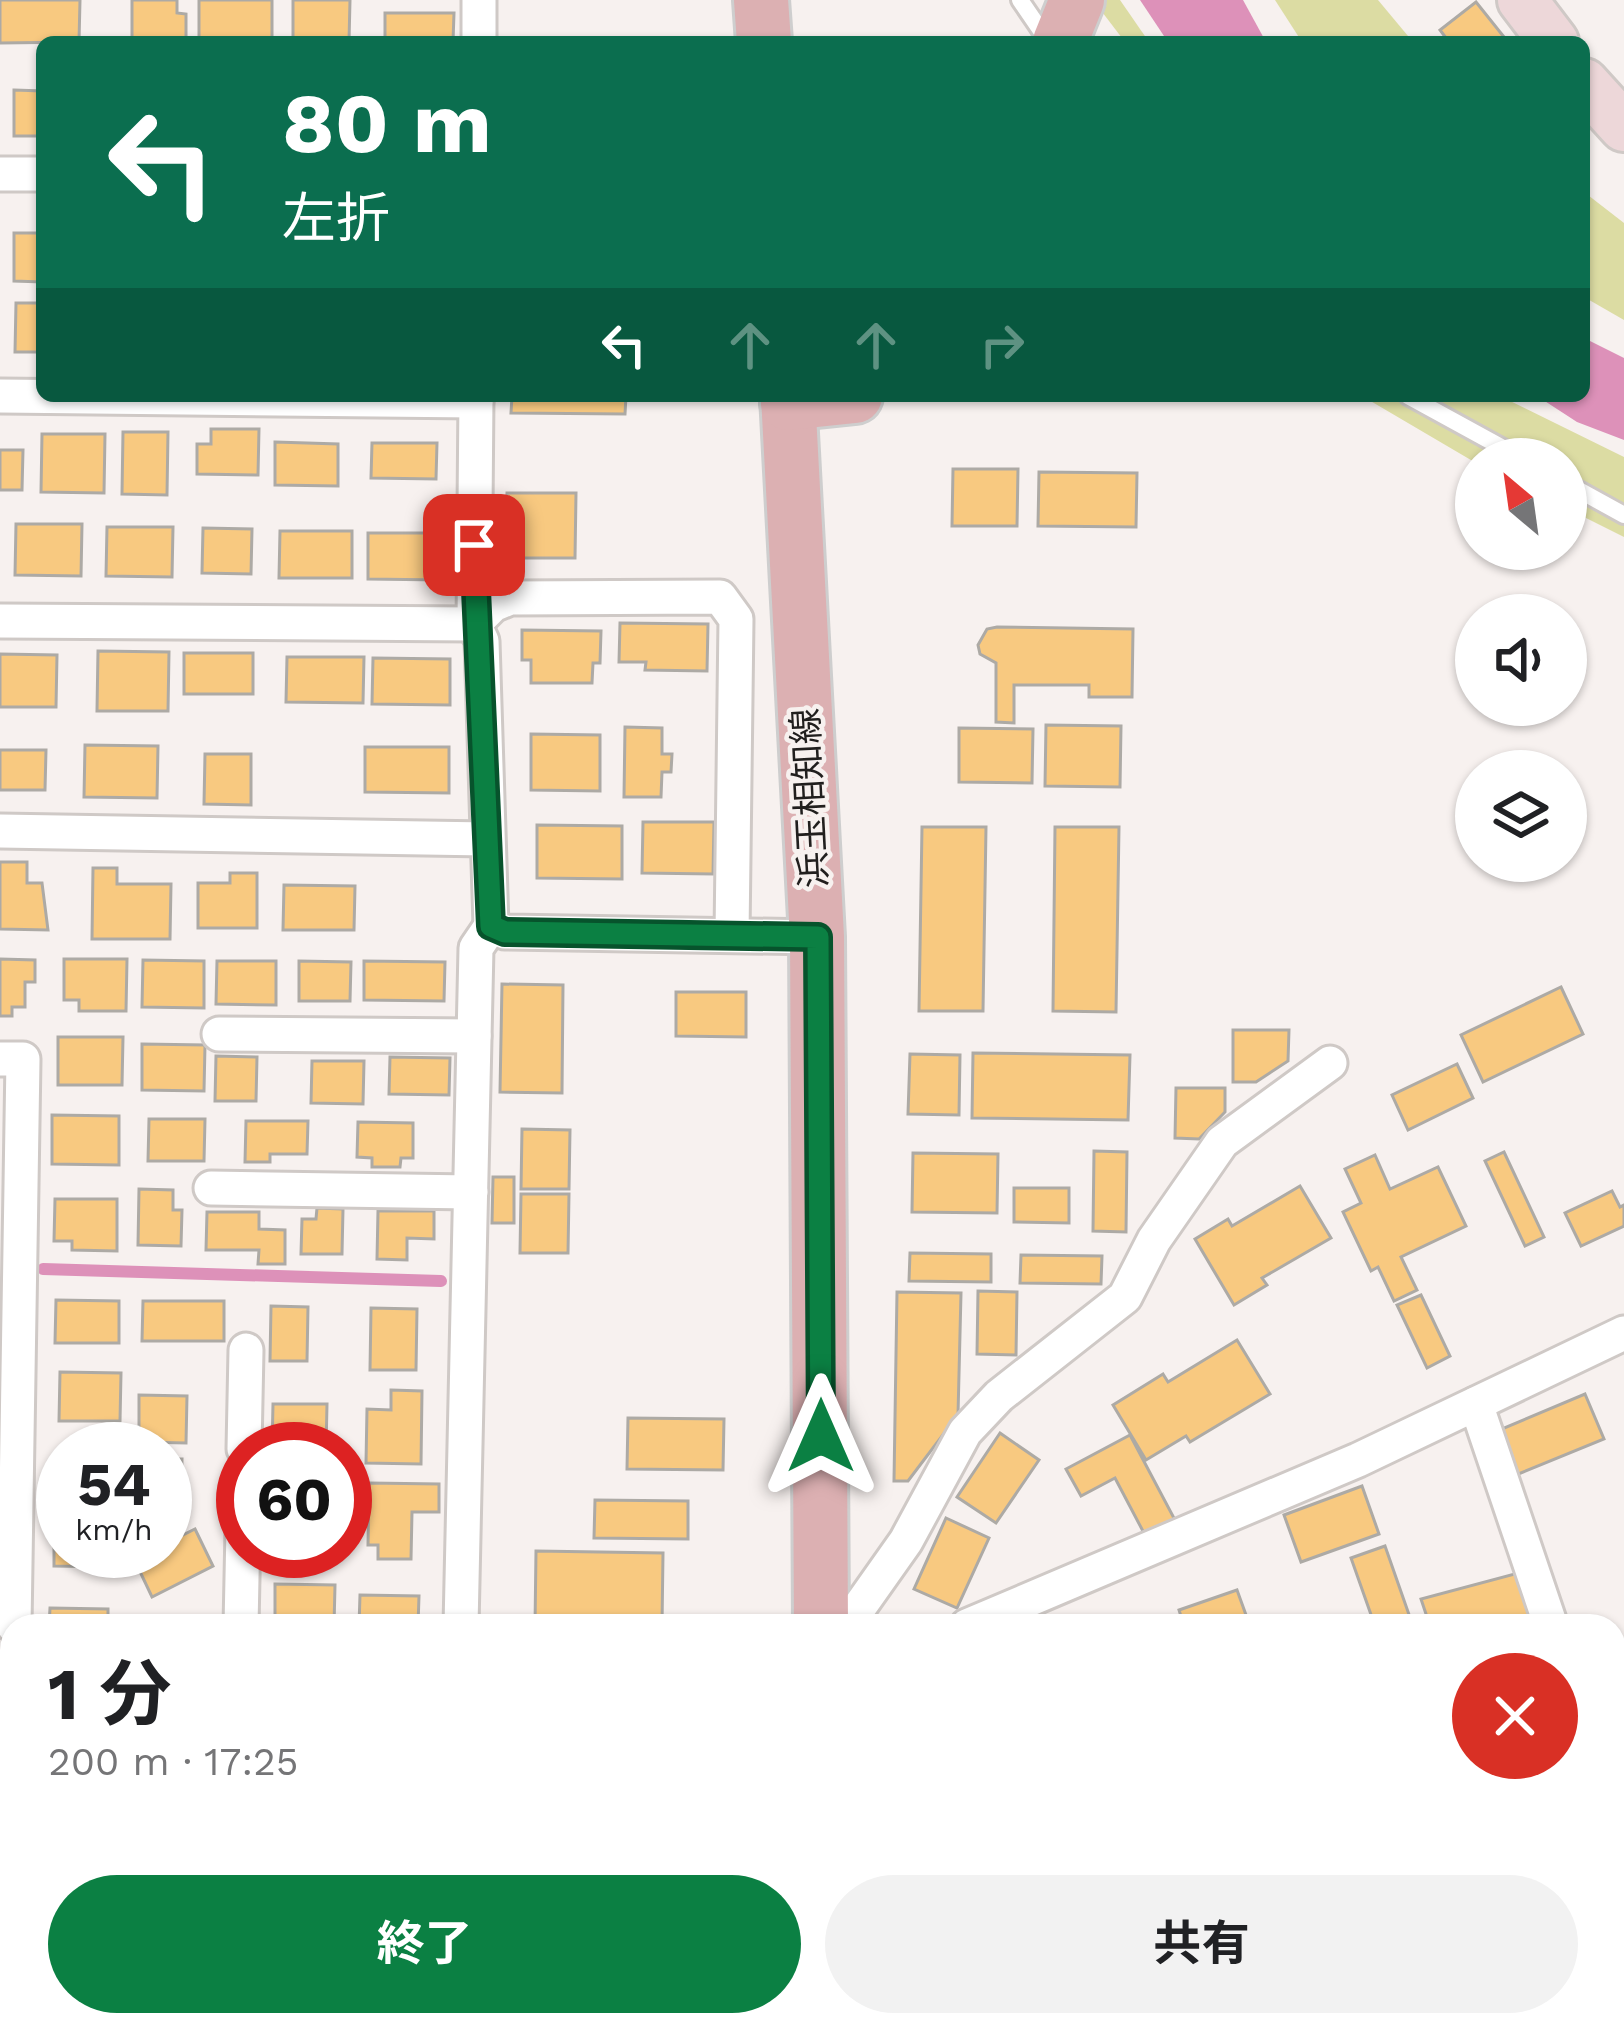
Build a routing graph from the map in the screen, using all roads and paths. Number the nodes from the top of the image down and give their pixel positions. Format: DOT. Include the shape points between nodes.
graph roads {
  1 [pos="479,0"];
  2 [pos="761,0"];
  3 [pos="1020,0"];
  4 [pos="1077,0"];
  5 [pos="1522,0"];
  6 [pos="479,36"];
  7 [pos="764,36"];
  8 [pos="1045,36"];
  9 [pos="1062,36"];
  10 [pos="1549,36"];
  11 [pos="1590,90"];
  12 [pos="1624,127"];
  13 [pos="0,174"];
  14 [pos="36,174"];
  15 [pos="0,396"];
  16 [pos="36,396"];
  17 [pos="476,402"];
  18 [pos="788,402"];
  19 [pos="1419,402"];
  20 [pos="1484,438"];
  21 [pos="1587,495"];
  22 [pos="1624,515"];
  23 [pos="0,621"];
  24 [pos="474,624"];
  25 [pos="0,831"];
  26 [pos="487,839"];
  27 [pos="491,926"];
  28 [pos="732,935"];
  29 [pos="818,937"];
  30 [pos="219,1034"];
  31 [pos="474,1036"];
  32 [pos="0,1059"];
  33 [pos="1330,1063"];
  34 [pos="211,1188"];
  35 [pos="471,1192"];
  36 [pos="1624,1334"];
  37 [pos="246,1350"];
  38 [pos="1476,1403"];
  39 [pos="245,1422"];
  40 [pos="242,1578"];
  41 [pos="14,1614"];
  42 [pos="241,1614"];
  43 [pos="461,1614"];
  44 [pos="821,1614"];
  45 [pos="854,1614"];
  46 [pos="996,1614"];
  47 [pos="1547,1614"];
  1 -- 6 [label="street"];
  2 -- 7 [label="main road"];
  3 -- 8 [label="lane"];
  4 -- 9 [label="main road"];
  5 -- 10 [label="main road"];
  11 -- 12 [label="main road"];
  13 -- 14 [label="street"];
  15 -- 16 [label="street"];
  17 -- 24 [label="street"];
  18 -- 29 [label="main road, 浜玉相知線"];
  19 -- 20 [label="lane"];
  21 -- 22 [label="lane"];
  23 -- 24 [label="street"];
  24 -- 26 [label="street" via="482,641"];
  24 -- 28 [label="street" via="510,598 720,596 736,619"];
  25 -- 26 [label="street"];
  26 -- 27 [label="street"];
  27 -- 28 [label="street"];
  27 -- 31 [label="street" via="476,948"];
  28 -- 29 [label="street"];
  29 -- 44 [label="main road, 浜玉相知線"];
  30 -- 31 [label="street"];
  31 -- 35 [label="street"];
  32 -- 41 [label="street" via="23,1059"];
  33 -- 45 [label="street" via="1222,1142 1154,1240 1126,1297 965,1432 906,1541"];
  34 -- 35 [label="street"];
  35 -- 43 [label="street"];
  36 -- 38 [label="street"];
  37 -- 39 [label="street"];
  38 -- 46 [label="street"];
  38 -- 47 [label="street"];
  40 -- 42 [label="street"];
}
